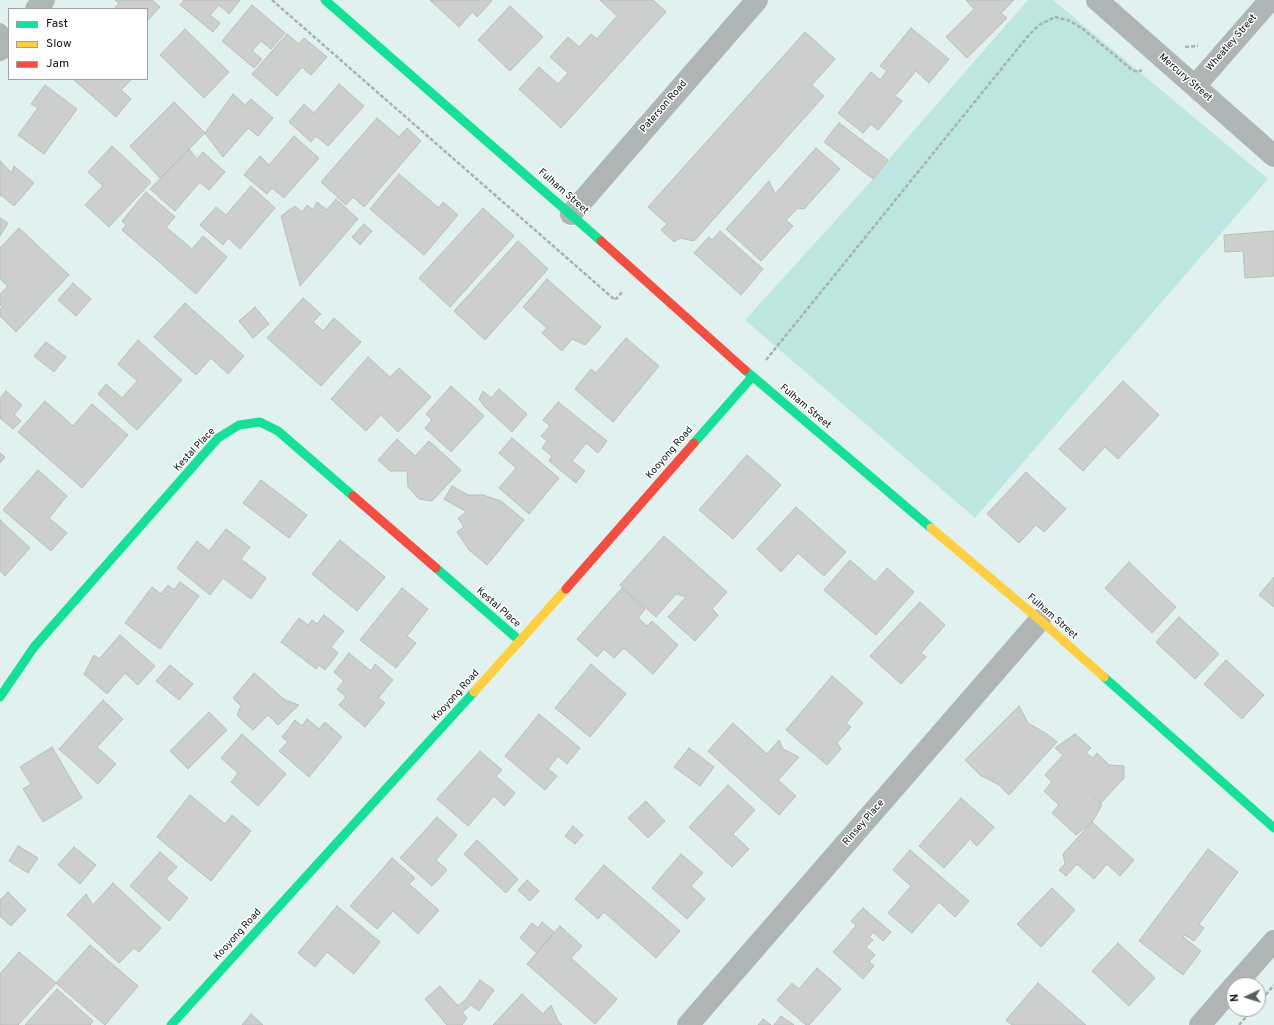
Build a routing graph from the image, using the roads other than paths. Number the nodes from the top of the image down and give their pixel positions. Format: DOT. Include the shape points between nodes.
graph roads {
  1 [pos="44,0"];
  2 [pos="325,0"];
  3 [pos="757,0"];
  4 [pos="1097,0"];
  5 [pos="1270,0"];
  6 [pos="37,8"];
  7 [pos="0,28"];
  8 [pos="8,36"];
  9 [pos="8,41"];
  10 [pos="0,50"];
  11 [pos="1195,86"];
  12 [pos="1274,156"];
  13 [pos="571,214"];
  14 [pos="752,377"];
  15 [pos="1040,620"];
  16 [pos="520,642"];
  17 [pos="0,697"];
  18 [pos="1274,828"];
  19 [pos="1274,941"];
  20 [pos="1243,977"];
  21 [pos="1226,996"];
  22 [pos="171,1025"];
  23 [pos="688,1025"];
  24 [pos="1200,1025"];
  1 -- 6 [label="street"];
  2 -- 13 [label="street, Fulham Street"];
  3 -- 13 [label="street, Paterson Road"];
  4 -- 11 [label="street, Mercury Street"];
  5 -- 11 [label="street, Wheatley Street"];
  7 -- 8 [label="lane"];
  9 -- 10 [label="street"];
  11 -- 12 [label="street, Mercury Street"];
  13 -- 14 [label="street, Fulham Street"];
  14 -- 15 [label="street, Fulham Street"];
  14 -- 16 [label="street, Kooyong Road"];
  15 -- 18 [label="street, Fulham Street"];
  15 -- 23 [label="street, Rinsey Place"];
  16 -- 17 [label="street, Kestal Place" via="278,431 260,422 239,425 218,438 34,647"];
  16 -- 22 [label="street, Kooyong Road"];
  19 -- 20 [label="street"];
  21 -- 24 [label="street"];
}
